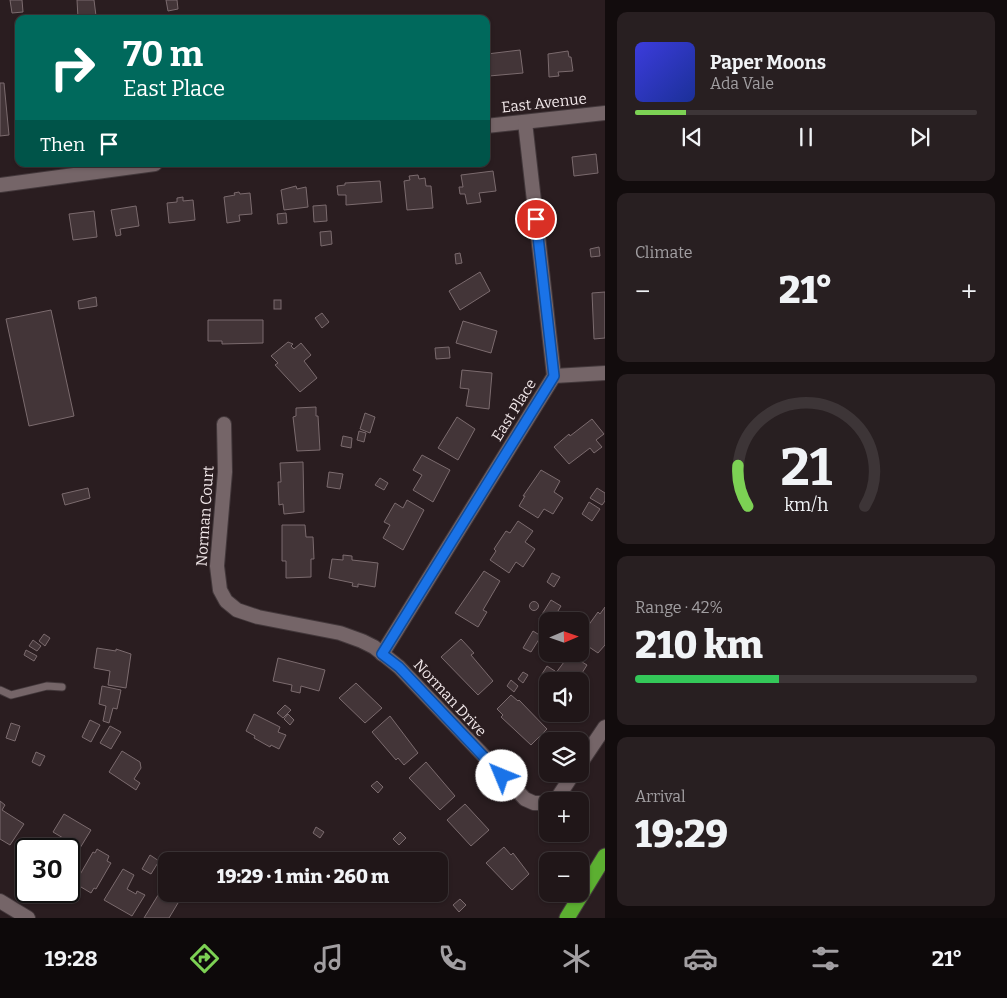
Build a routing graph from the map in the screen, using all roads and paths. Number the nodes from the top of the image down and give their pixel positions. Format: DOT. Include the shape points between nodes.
graph roads {
  1 [pos="604,113"];
  2 [pos="525,122"];
  3 [pos="490,126"];
  4 [pos="133,167"];
  5 [pos="0,185"];
  6 [pos="604,374"];
  7 [pos="554,376"];
  8 [pos="224,424"];
  9 [pos="258,617"];
  10 [pos="382,654"];
  11 [pos="62,687"];
  12 [pos="0,690"];
  13 [pos="604,727"];
  14 [pos="589,750"];
  15 [pos="567,782"];
  16 [pos="558,792"];
  17 [pos="539,802"];
  18 [pos="604,856"];
  19 [pos="0,901"];
  20 [pos="28,918"];
  21 [pos="567,918"];
  1 -- 2 [label="street, East Avenue"];
  2 -- 3 [label="street, East Avenue"];
  2 -- 7 [label="street, East Place"];
  4 -- 5 [label="street"];
  6 -- 7 [label="street"];
  7 -- 10 [label="street, East Place"];
  8 -- 9 [label="street, Norman Court" via="225,472 217,553 220,590 231,607"];
  9 -- 10 [label="street, Norman Drive" via="352,637"];
  10 -- 17 [label="street, Norman Drive" via="399,667 525,799"];
  11 -- 12 [label="lane" via="47,686 11,695"];
  13 -- 14 [label="street"];
  15 -- 16 [label="street"];
  18 -- 21 [label="highway"];
  19 -- 20 [label="street"];
}
